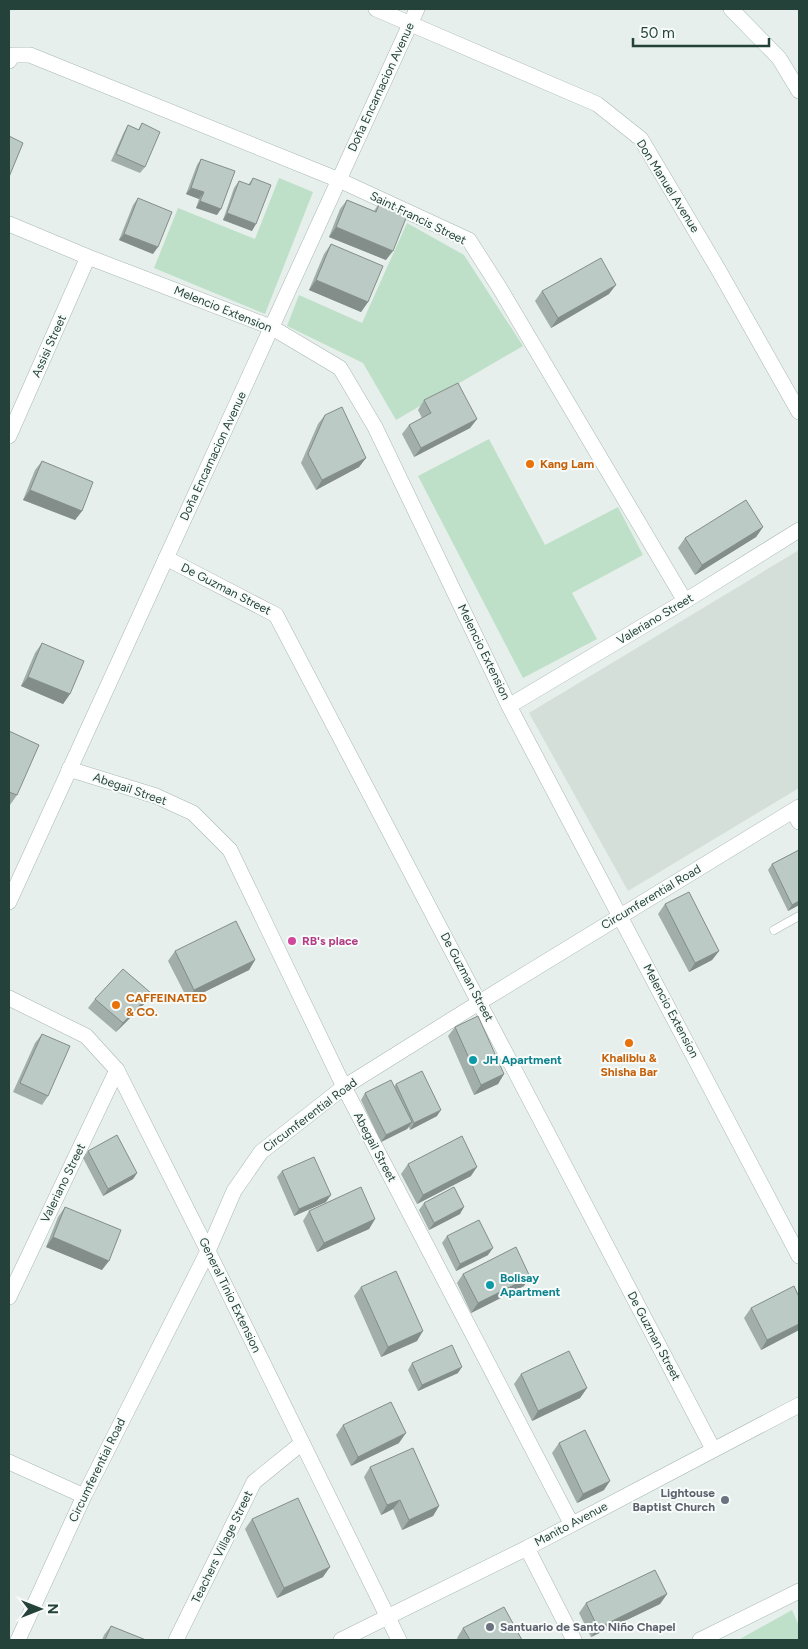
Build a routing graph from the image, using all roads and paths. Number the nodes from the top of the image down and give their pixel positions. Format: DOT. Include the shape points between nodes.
graph roads {
  1 [pos="376,9"];
  2 [pos="417,9"];
  3 [pos="731,9"];
  4 [pos="410,23"];
  5 [pos="9,61"];
  6 [pos="799,91"];
  7 [pos="339,180"];
  8 [pos="9,224"];
  9 [pos="88,257"];
  10 [pos="272,327"];
  11 [pos="799,412"];
  12 [pos="9,436"];
  13 [pos="799,530"];
  14 [pos="166,558"];
  15 [pos="685,601"];
  16 [pos="509,706"];
  17 [pos="70,769"];
  18 [pos="797,813"];
  19 [pos="9,902"];
  20 [pos="621,916"];
  21 [pos="799,916"];
  22 [pos="774,930"];
  23 [pos="9,998"];
  24 [pos="480,1002"];
  25 [pos="117,1070"];
  26 [pos="344,1087"];
  27 [pos="208,1251"];
  28 [pos="799,1256"];
  29 [pos="9,1297"];
  30 [pos="799,1404"];
  31 [pos="302,1442"];
  32 [pos="713,1449"];
  33 [pos="9,1462"];
  34 [pos="84,1496"];
  35 [pos="571,1523"];
  36 [pos="527,1548"];
  37 [pos="799,1591"];
  38 [pos="387,1617"];
  39 [pos="18,1640"];
  40 [pos="176,1640"];
  41 [pos="341,1640"];
  42 [pos="399,1640"];
  43 [pos="574,1640"];
  44 [pos="700,1640"];
  1 -- 4 [label="street, Don Manuel Avenue"];
  2 -- 4 [label="street, Doña Encarnacion Avenue"];
  3 -- 6 [label="street" via="779,58"];
  4 -- 7 [label="street, Doña Encarnacion Avenue"];
  4 -- 11 [label="street, Don Manuel Avenue" via="597,104 641,139"];
  5 -- 7 [label="street, Saint Francis Street" via="13,56 30,55"];
  7 -- 10 [label="street, Doña Encarnacion Avenue"];
  7 -- 15 [label="street, Saint Francis Street" via="469,240"];
  8 -- 9 [label="street, Melencio Extension"];
  9 -- 10 [label="street, Melencio Extension"];
  9 -- 12 [label="street, Assisi Street"];
  10 -- 14 [label="street, Doña Encarnacion Avenue"];
  10 -- 16 [label="street, Melencio Extension" via="340,368 375,427"];
  13 -- 15 [label="street, Valeriano Street"];
  14 -- 17 [label="street, Doña Encarnacion Avenue"];
  14 -- 24 [label="street, De Guzman Street" via="276,614"];
  15 -- 16 [label="street, Valeriano Street"];
  16 -- 20 [label="street, Melencio Extension"];
  17 -- 19 [label="street, Doña Encarnacion Avenue"];
  17 -- 26 [label="street, Abegail Street" via="156,796 193,813 230,850"];
  18 -- 20 [label="street, Circumferential Road"];
  20 -- 24 [label="street, Circumferential Road"];
  20 -- 28 [label="street, Melencio Extension"];
  21 -- 22 [label="lane"];
  23 -- 25 [label="street, General Tinio Extension" via="86,1036"];
  24 -- 26 [label="street, Circumferential Road"];
  24 -- 32 [label="street, De Guzman Street"];
  25 -- 27 [label="street, General Tinio Extension"];
  25 -- 29 [label="street, Valeriano Street"];
  26 -- 27 [label="street, Circumferential Road" via="261,1152 234,1191"];
  26 -- 35 [label="street, Abegail Street"];
  27 -- 31 [label="street, General Tinio Extension"];
  27 -- 34 [label="street, Circumferential Road"];
  30 -- 32 [label="street, Manito Avenue"];
  31 -- 38 [label="street, General Tinio Extension"];
  31 -- 40 [label="street, Teachers Village Street" via="254,1482"];
  32 -- 35 [label="street, Manito Avenue"];
  33 -- 34 [label="street"];
  34 -- 39 [label="street, Circumferential Road"];
  35 -- 36 [label="street, Manito Avenue"];
  36 -- 38 [label="street, Manito Avenue"];
  36 -- 43 [label="street"];
  37 -- 44 [label="street"];
  38 -- 41 [label="street, Manito Avenue"];
  38 -- 42 [label="street, General Tinio Extension"];
}
